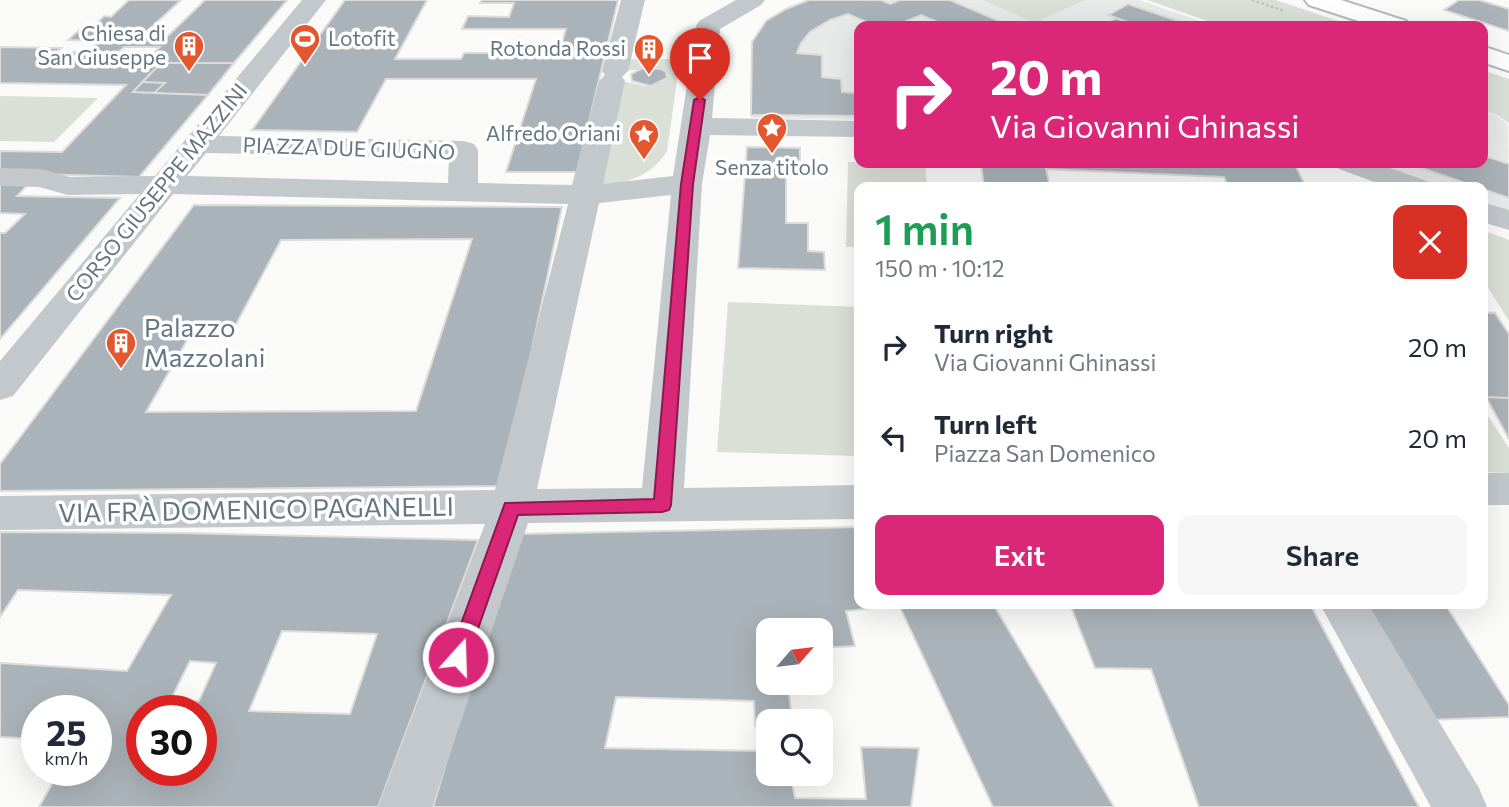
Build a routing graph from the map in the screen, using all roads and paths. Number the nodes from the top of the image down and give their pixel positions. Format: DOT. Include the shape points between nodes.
graph roads {
  1 [pos="314,0"];
  2 [pos="633,0"];
  3 [pos="753,0"];
  4 [pos="1317,0"];
  5 [pos="1382,21"];
  6 [pos="1488,56"];
  7 [pos="1509,63"];
  8 [pos="697,126"];
  9 [pos="854,129"];
  10 [pos="196,144"];
  11 [pos="1363,168"];
  12 [pos="0,177"];
  13 [pos="1402,182"];
  14 [pos="687,184"];
  15 [pos="165,185"];
  16 [pos="463,192"];
  17 [pos="587,195"];
  18 [pos="1488,213"];
  19 [pos="1509,221"];
  20 [pos="0,387"];
  21 [pos="1488,489"];
  22 [pos="1509,489"];
  23 [pos="854,502"];
  24 [pos="662,505"];
  25 [pos="512,508"];
  26 [pos="0,513"];
  27 [pos="1346,609"];
  28 [pos="405,807"];
  29 [pos="1461,807"];
  1 -- 10 [label="street, CORSO GIUSEPPE MAZZINI"];
  2 -- 17 [label="street"];
  3 -- 8 [label="street" via="708,26"];
  4 -- 5 [label="main road"];
  6 -- 7 [label="main road"];
  8 -- 9 [label="street"];
  8 -- 14 [label="street"];
  10 -- 15 [label="street, CORSO GIUSEPPE MAZZINI"];
  10 -- 16 [label="street, PIAZZA DUE GIUGNO" via="464,150"];
  11 -- 13 [label="street"];
  12 -- 15 [label="street, PIAZZA DUE GIUGNO" via="41,178 68,186"];
  14 -- 17 [label="street, PIAZZA DUE GIUGNO"];
  14 -- 24 [label="street"];
  15 -- 16 [label="street, PIAZZA DUE GIUGNO"];
  15 -- 20 [label="street, CORSO GIUSEPPE MAZZINI"];
  16 -- 17 [label="street, PIAZZA DUE GIUGNO"];
  17 -- 25 [label="street"];
  18 -- 19 [label="street"];
  21 -- 22 [label="street"];
  23 -- 24 [label="street, VIA FRÀ DOMENICO PAGANELLI"];
  24 -- 25 [label="street, VIA FRÀ DOMENICO PAGANELLI"];
  25 -- 26 [label="street, VIA FRÀ DOMENICO PAGANELLI"];
  25 -- 28 [label="street"];
  27 -- 29 [label="street"];
}
